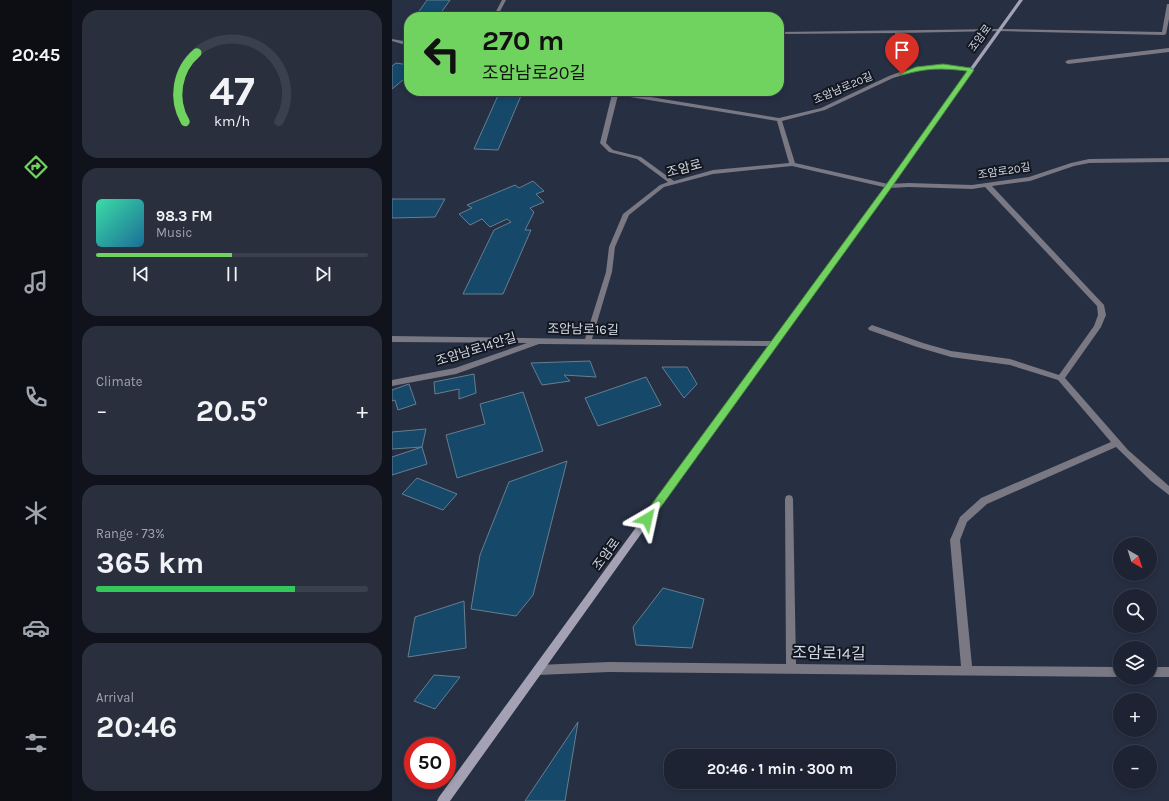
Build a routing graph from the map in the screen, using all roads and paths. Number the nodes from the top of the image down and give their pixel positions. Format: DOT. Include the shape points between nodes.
graph roads {
  1 [pos="504,0"];
  2 [pos="1021,0"];
  3 [pos="1169,6"];
  4 [pos="498,12"];
  5 [pos="999,30"];
  6 [pos="897,32"];
  7 [pos="784,33"];
  8 [pos="1167,34"];
  9 [pos="392,40"];
  10 [pos="404,43"];
  11 [pos="1169,50"];
  12 [pos="1068,62"];
  13 [pos="971,70"];
  14 [pos="902,74"];
  15 [pos="615,96"];
  16 [pos="628,96"];
  17 [pos="779,120"];
  18 [pos="1169,160"];
  19 [pos="792,164"];
  20 [pos="673,183"];
  21 [pos="987,185"];
  22 [pos="888,186"];
  23 [pos="872,328"];
  24 [pos="392,338"];
  25 [pos="542,340"];
  26 [pos="588,341"];
  27 [pos="773,344"];
  28 [pos="1061,378"];
  29 [pos="392,383"];
  30 [pos="1117,443"];
  31 [pos="1169,491"];
  32 [pos="789,499"];
  33 [pos="791,668"];
  34 [pos="538,670"];
  35 [pos="966,670"];
  36 [pos="1113,672"];
  37 [pos="1157,672"];
  38 [pos="1169,672"];
  39 [pos="444,801"];
  1 -- 4 [label="street"];
  2 -- 5 [label="main road, 조암로"];
  3 -- 8 [label="street"];
  5 -- 6 [label="street"];
  5 -- 8 [label="street"];
  5 -- 13 [label="main road, 조암로"];
  6 -- 7 [label="street"];
  6 -- 14 [label="street"];
  9 -- 10 [label="street"];
  11 -- 12 [label="street"];
  13 -- 14 [label="street, 조암남로20길" via="943,66 916,69"];
  13 -- 22 [label="main road, 조암로"];
  14 -- 17 [label="street, 조암남로20길" via="823,109"];
  15 -- 20 [label="street" via="603,143 611,151 639,158"];
  16 -- 17 [label="street, 조암남로20길"];
  17 -- 19 [label="street"];
  18 -- 21 [label="street, 조암로20길" via="1089,160 1030,179"];
  19 -- 20 [label="street, 조암로" via="713,172"];
  19 -- 22 [label="street, 조암로"];
  20 -- 26 [label="street, 조암로" via="662,186 626,214 612,247 609,272"];
  21 -- 22 [label="street, 조암로20길"];
  21 -- 28 [label="street" via="1100,305 1102,315 1097,327"];
  22 -- 27 [label="main road, 조암로"];
  23 -- 28 [label="street" via="951,354 1010,362"];
  24 -- 25 [label="street, 조암남로16길"];
  25 -- 26 [label="street, 조암남로16길"];
  25 -- 29 [label="street, 조암남로14안길" via="456,371"];
  26 -- 27 [label="street, 조암남로16길"];
  27 -- 34 [label="main road, 조암로"];
  28 -- 30 [label="street"];
  30 -- 31 [label="street"];
  30 -- 35 [label="street" via="984,501 963,520 955,540"];
  32 -- 33 [label="street"];
  33 -- 34 [label="street, 조암로14길" via="609,667"];
  33 -- 35 [label="street, 조암로14길"];
  34 -- 39 [label="main road, 조암로"];
  35 -- 36 [label="street, 조암로14길"];
  37 -- 38 [label="street"];
}
